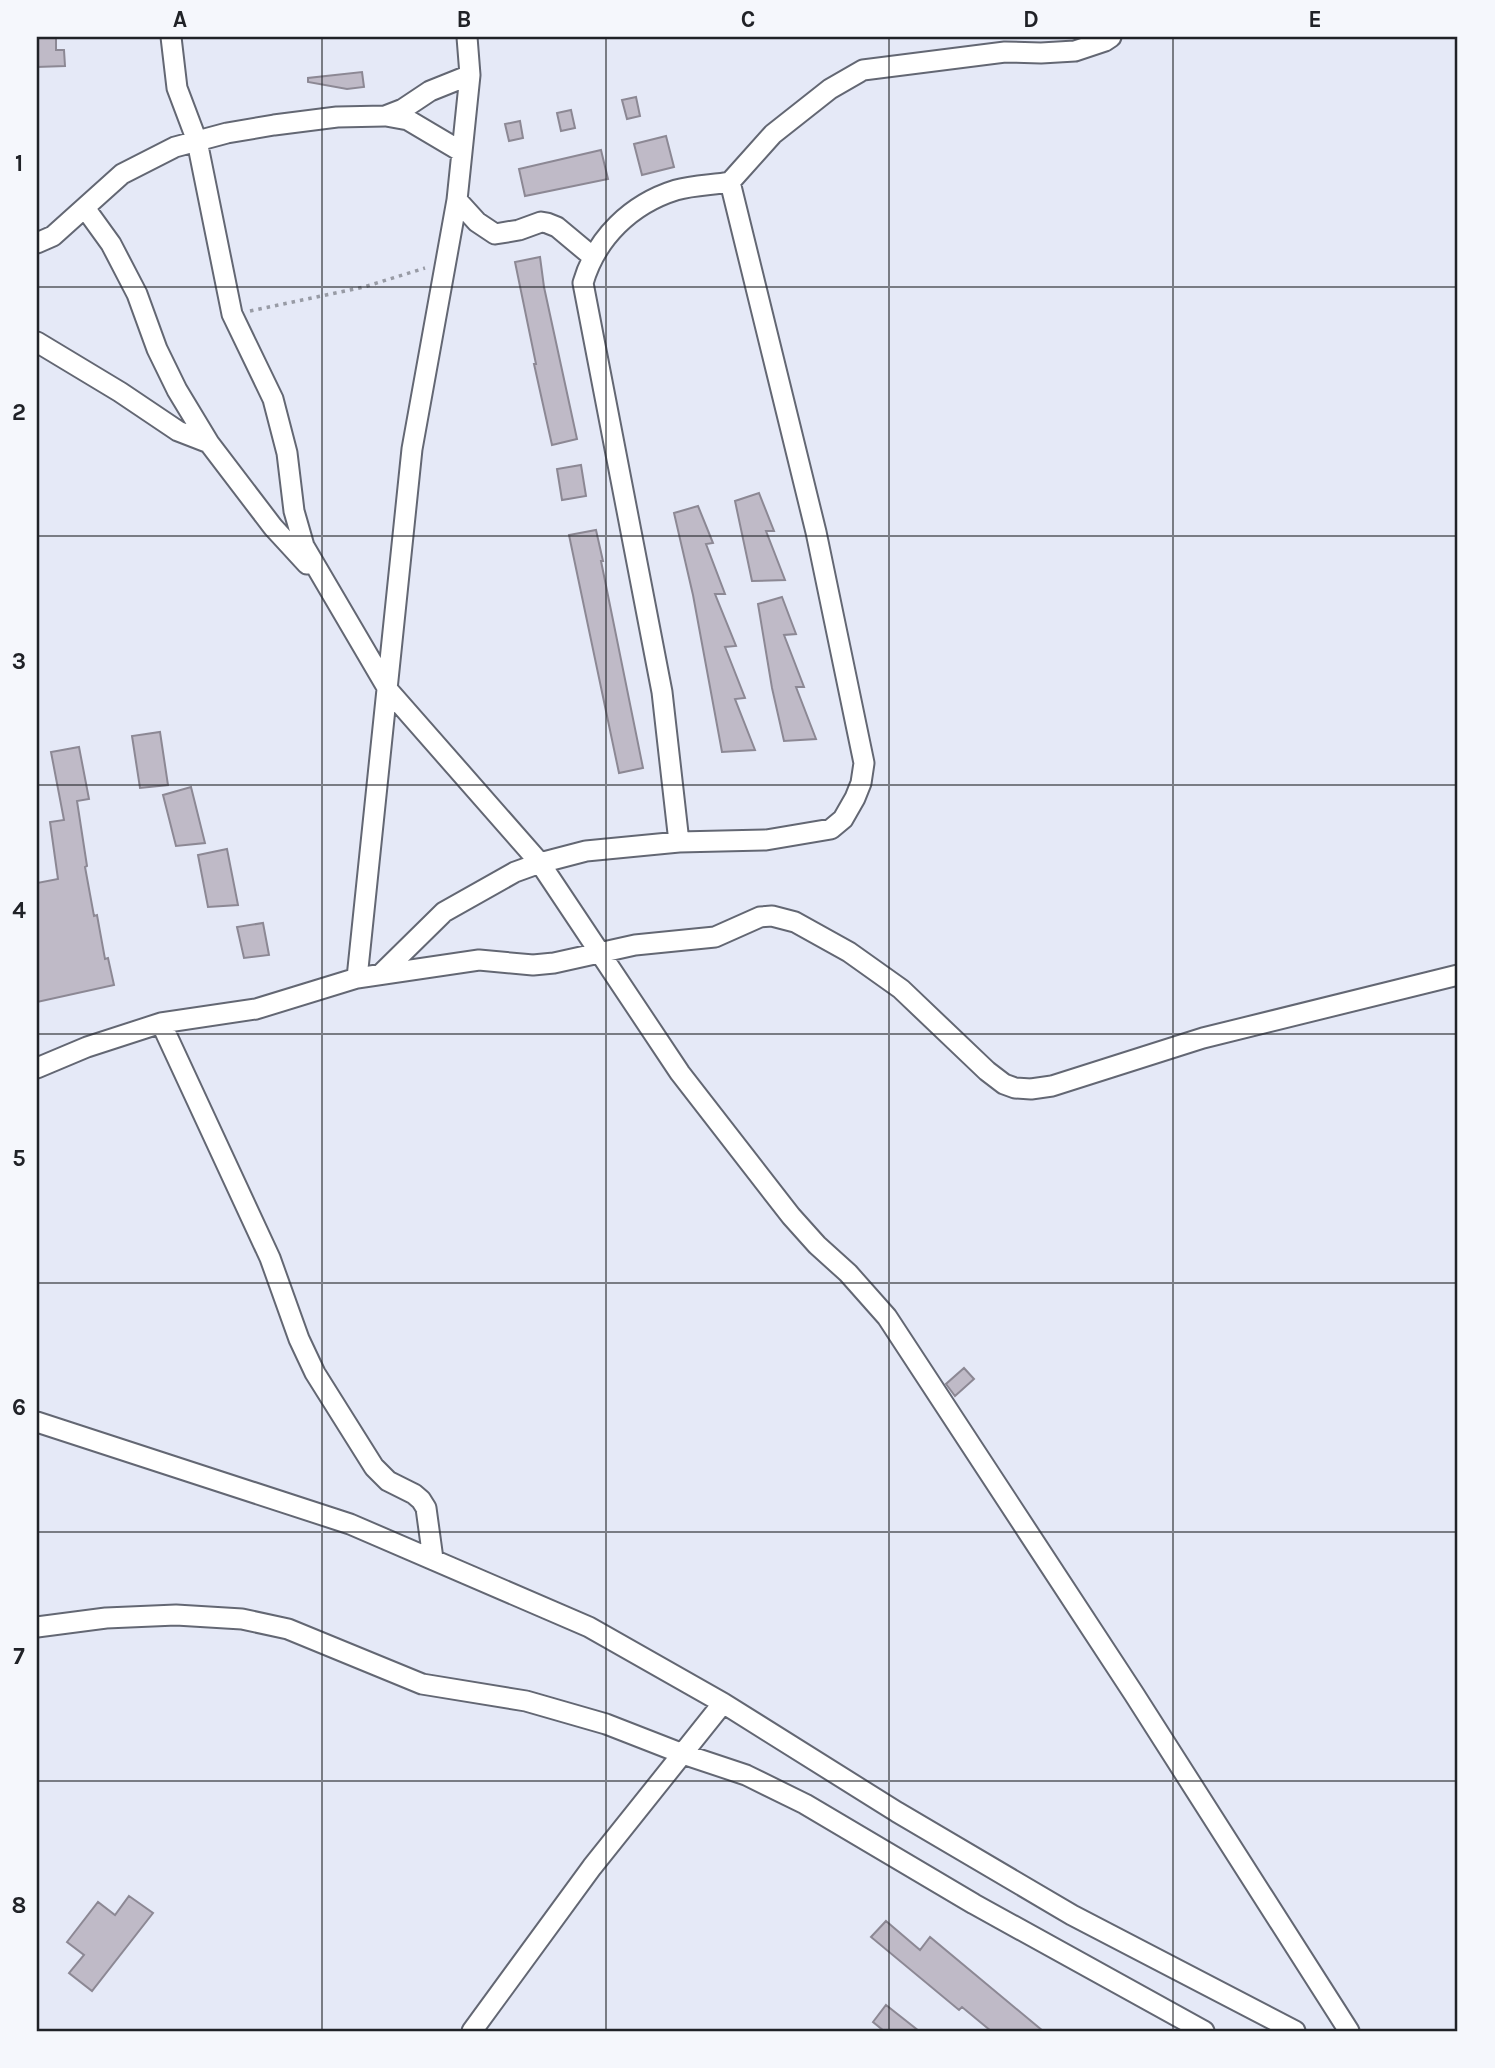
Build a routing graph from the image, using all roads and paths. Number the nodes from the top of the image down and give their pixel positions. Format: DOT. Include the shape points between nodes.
graph roads {
  1 [pos="171,37"];
  2 [pos="467,37"];
  3 [pos="1111,37"];
  4 [pos="470,75"];
  5 [pos="385,116"];
  6 [pos="197,141"];
  7 [pos="462,152"];
  8 [pos="730,182"];
  9 [pos="457,201"];
  10 [pos="85,208"];
  11 [pos="37,243"];
  12 [pos="593,257"];
  13 [pos="447,261"];
  14 [pos="232,314"];
  15 [pos="37,342"];
  16 [pos="209,443"];
  17 [pos="330,588"];
  18 [pos="389,691"];
  19 [pos="679,842"];
  20 [pos="540,863"];
  21 [pos="599,953"];
  22 [pos="381,974"];
  23 [pos="1458,975"];
  24 [pos="357,978"];
  25 [pos="161,1023"];
  26 [pos="37,1068"];
  27 [pos="37,1422"];
  28 [pos="433,1559"];
  29 [pos="37,1627"];
  30 [pos="723,1703"];
  31 [pos="683,1754"];
  32 [pos="472,2031"];
  33 [pos="1205,2031"];
  34 [pos="1295,2031"];
  35 [pos="1349,2031"];
  1 -- 6 [label="street" via="177,88"];
  2 -- 4 [label="street"];
  3 -- 8 [label="street" via="1075,51 1005,52 863,70 830,89 773,134"];
  4 -- 5 [label="street"];
  4 -- 7 [label="street"];
  5 -- 6 [label="street" via="274,125"];
  5 -- 7 [label="street" via="408,120"];
  6 -- 10 [label="street" via="122,174"];
  6 -- 14 [label="street"];
  7 -- 9 [label="street"];
  8 -- 12 [label="street" via="676,190 632,210"];
  8 -- 19 [label="street" via="816,532 864,763 855,798 831,829 766,840"];
  9 -- 12 [label="street" via="495,234 547,223"];
  9 -- 13 [label="street"];
  10 -- 11 [label="street"];
  10 -- 16 [label="street" via="111,244 177,390"];
  12 -- 19 [label="street" via="583,283 662,692"];
  13 -- 14 [label="path" via="364,287"];
  13 -- 18 [label="street" via="412,449"];
  14 -- 17 [label="street" via="273,399 304,546"];
  15 -- 16 [label="street" via="178,430"];
  16 -- 17 [label="street" via="273,527"];
  17 -- 18 [label="street"];
  18 -- 20 [label="street"];
  18 -- 24 [label="street"];
  19 -- 20 [label="street" via="586,851"];
  20 -- 21 [label="street"];
  20 -- 22 [label="street" via="443,912"];
  21 -- 22 [label="street" via="554,963 479,960"];
  21 -- 23 [label="street" via="715,937 760,917 795,922 901,989 1004,1084 1031,1089 1203,1038"];
  21 -- 35 [label="street" via="680,1073 791,1216 887,1317"];
  22 -- 24 [label="street"];
  24 -- 25 [label="street" via="256,1009"];
  25 -- 26 [label="street"];
  25 -- 28 [label="street" via="270,1258 315,1373 374,1466 388,1481 421,1500"];
  27 -- 28 [label="street" via="350,1524"];
  28 -- 30 [label="street" via="589,1627"];
  29 -- 31 [label="street" via="176,1615 243,1619 288,1629 422,1684 526,1701 606,1724"];
  30 -- 31 [label="street"];
  30 -- 34 [label="street" via="1072,1915"];
  31 -- 32 [label="street" via="592,1867"];
  31 -- 33 [label="street" via="746,1775 805,1804 974,1905"];
}
